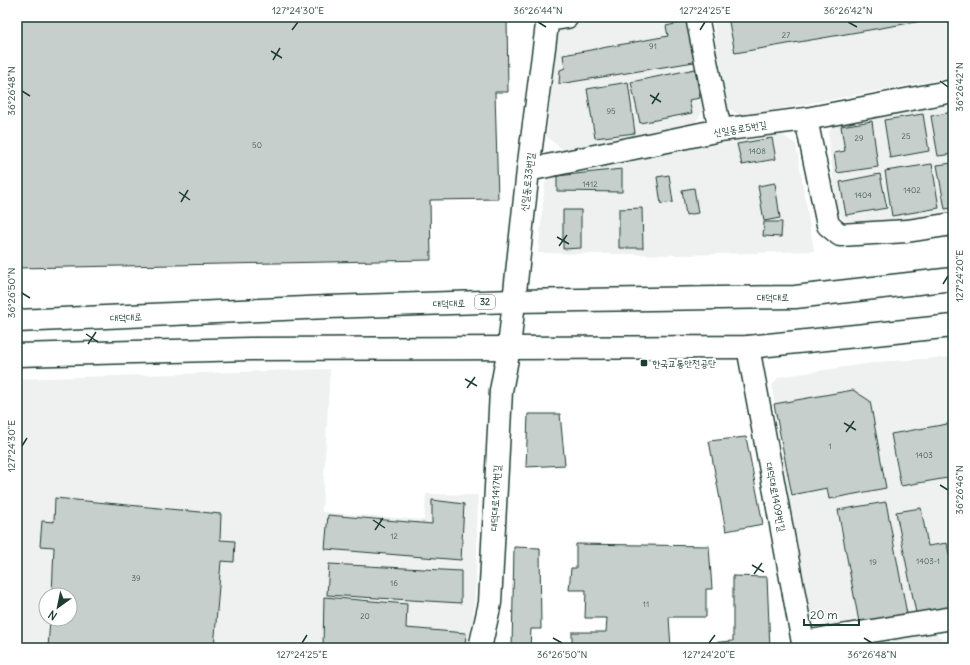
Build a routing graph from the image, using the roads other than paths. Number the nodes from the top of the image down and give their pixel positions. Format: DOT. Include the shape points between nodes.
graph roads {
  1 [pos="697,17"];
  2 [pos="554,18"];
  3 [pos="953,91"];
  4 [pos="806,119"];
  5 [pos="720,130"];
  6 [pos="528,170"];
  7 [pos="953,224"];
  8 [pos="953,279"];
  9 [pos="513,301"];
  10 [pos="17,321"];
  11 [pos="953,326"];
  12 [pos="748,347"];
  13 [pos="509,348"];
  14 [pos="17,355"];
  15 [pos="953,618"];
  16 [pos="804,645"];
  17 [pos="480,648"];
  1 -- 5 [label="street"];
  2 -- 6 [label="street, 신일동로33번길"];
  3 -- 4 [label="street, 신일동로5번길"];
  4 -- 5 [label="street, 신일동로5번길"];
  4 -- 7 [label="street" via="828,225 840,235 907,231"];
  5 -- 6 [label="street, 신일동로5번길"];
  6 -- 9 [label="street, 신일동로33번길"];
  8 -- 9 [label="street, 대덕대로 / 32" via="794,297"];
  9 -- 10 [label="street, 대덕대로 / 32"];
  9 -- 13 [label="street, 신일동로33번길"];
  11 -- 12 [label="street"];
  12 -- 13 [label="street"];
  12 -- 16 [label="street, 대덕대로1409번길"];
  13 -- 14 [label="street" via="250,349"];
  13 -- 17 [label="street, 대덕대로1417번길" via="501,391 490,603"];
  15 -- 16 [label="street"];
}
